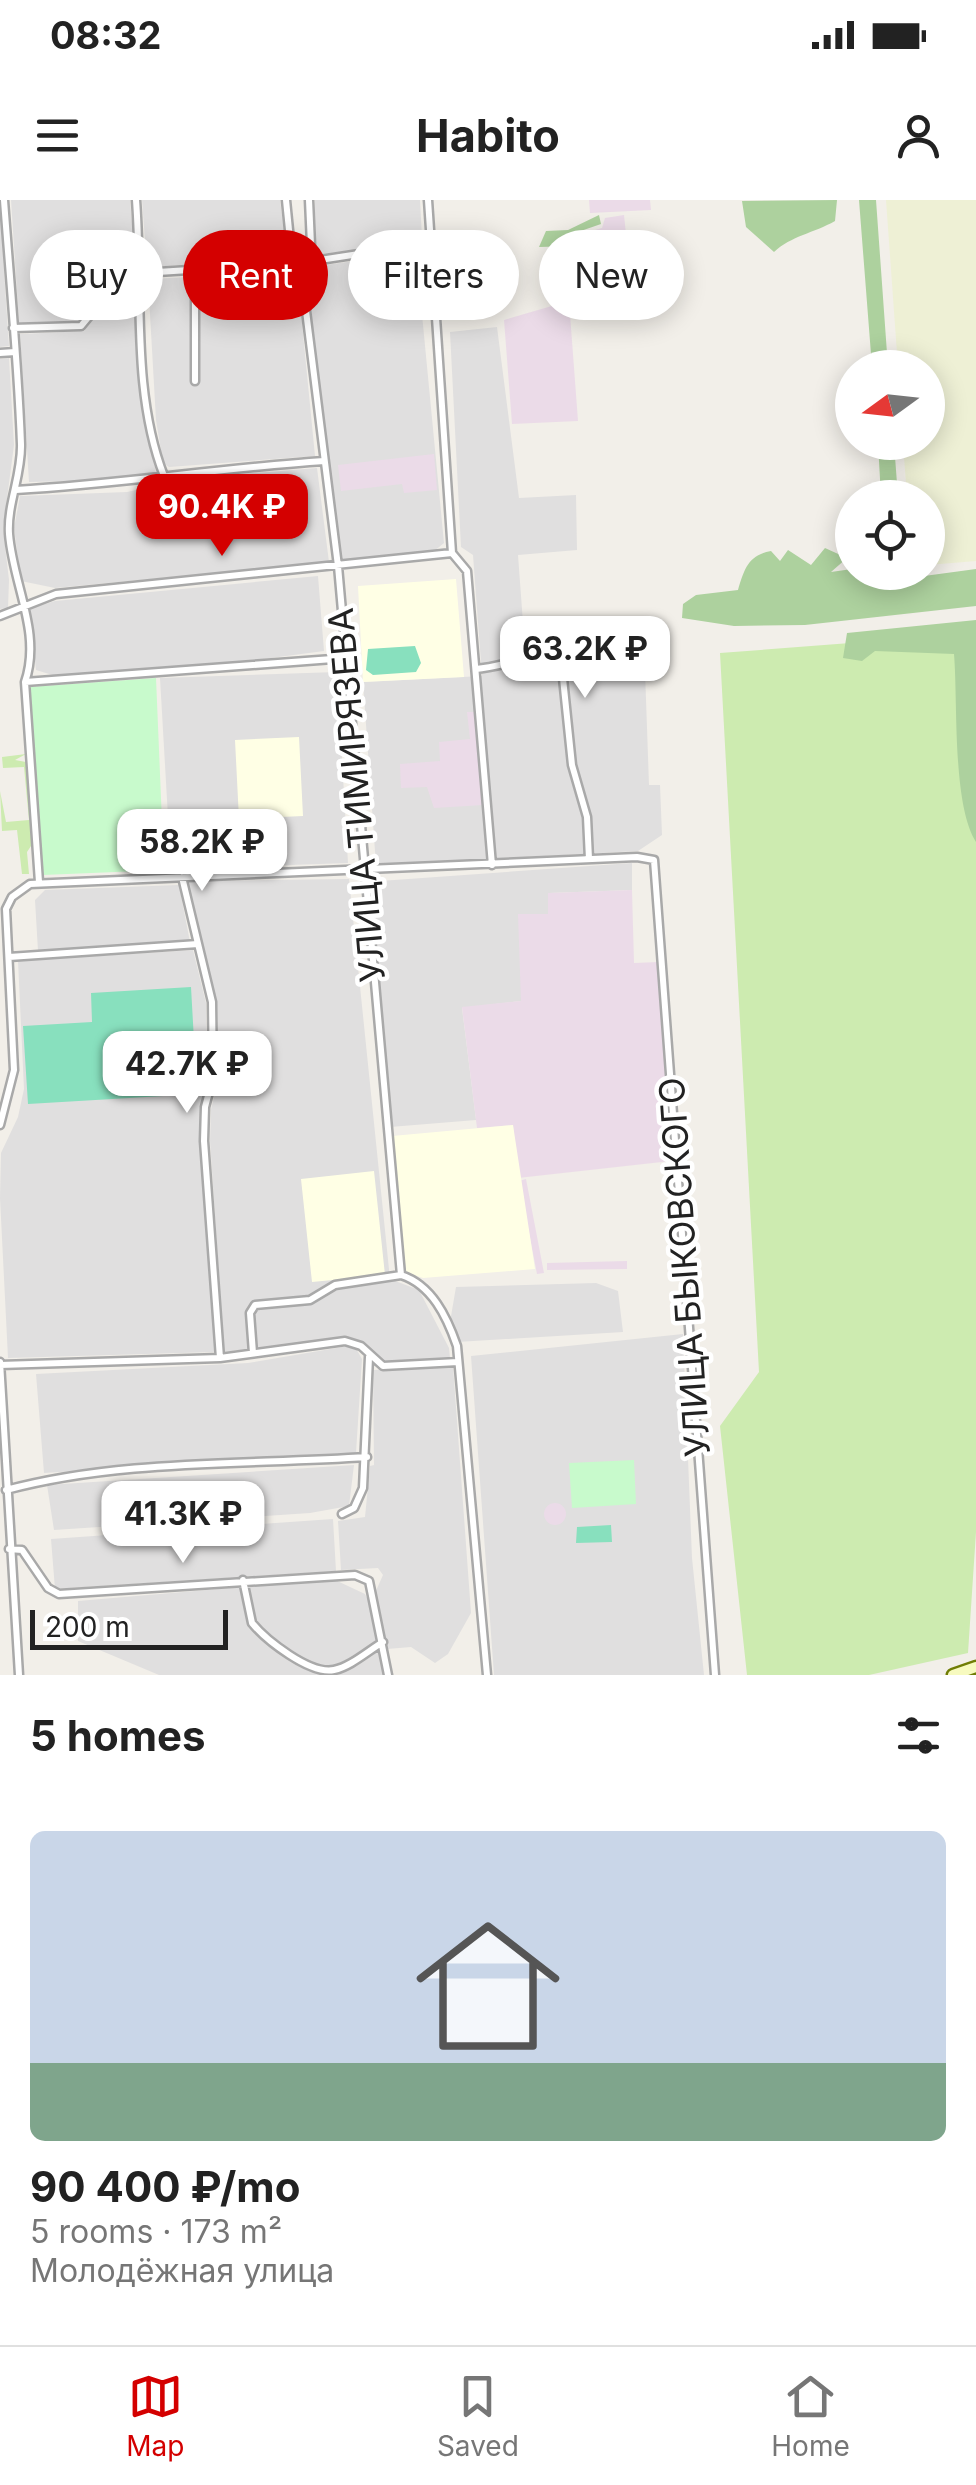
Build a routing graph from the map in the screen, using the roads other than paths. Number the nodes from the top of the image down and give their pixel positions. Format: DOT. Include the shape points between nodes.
graph roads {
  1 [pos="4,200"];
  2 [pos="136,200"];
  3 [pos="286,200"];
  4 [pos="308,200"];
  5 [pos="428,200"];
  6 [pos="138,230"];
  7 [pos="289,230"];
  8 [pos="310,230"];
  9 [pos="430,230"];
  10 [pos="87,320"];
  11 [pos="144,320"];
  12 [pos="195,320"];
  13 [pos="307,320"];
  14 [pos="436,320"];
  15 [pos="14,328"];
  16 [pos="15,352"];
  17 [pos="0,353"];
  18 [pos="195,381"];
  19 [pos="324,461"];
  20 [pos="164,477"];
  21 [pos="16,490"];
  22 [pos="452,553"];
  23 [pos="338,566"];
  24 [pos="26,604"];
  25 [pos="0,616"];
  26 [pos="346,658"];
  27 [pos="476,669"];
  28 [pos="25,682"];
  29 [pos="589,860"];
  30 [pos="492,865"];
  31 [pos="362,871"];
  32 [pos="182,877"];
  33 [pos="38,882"];
  34 [pos="198,944"];
  35 [pos="10,956"];
  36 [pos="0,1126"];
  37 [pos="401,1275"];
  38 [pos="252,1354"];
  39 [pos="369,1356"];
  40 [pos="220,1358"];
  41 [pos="458,1362"];
  42 [pos="0,1363"];
  43 [pos="367,1457"];
  44 [pos="6,1490"];
  45 [pos="342,1514"];
  46 [pos="9,1548"];
  47 [pos="244,1580"];
  48 [pos="382,1642"];
  49 [pos="976,1667"];
  50 [pos="19,1675"];
  51 [pos="388,1675"];
  52 [pos="487,1675"];
  53 [pos="714,1675"];
  54 [pos="953,1675"];
  1 -- 15 [label="street"];
  2 -- 6 [label="street"];
  3 -- 7 [label="street, УЛИЦА ТИМИРЯЗЕВА"];
  4 -- 8 [label="street"];
  5 -- 9 [label="street"];
  10 -- 15 [label="street" via="82,326"];
  11 -- 20 [label="street" via="148,401"];
  12 -- 18 [label="street"];
  13 -- 19 [label="street, УЛИЦА ТИМИРЯЗЕВА"];
  14 -- 22 [label="street"];
  15 -- 16 [label="street"];
  16 -- 17 [label="street"];
  16 -- 21 [label="street" via="21,444"];
  19 -- 20 [label="street"];
  19 -- 23 [label="street, УЛИЦА ТИМИРЯЗЕВА"];
  20 -- 21 [label="street"];
  21 -- 24 [label="street" via="10,536"];
  22 -- 23 [label="street"];
  22 -- 27 [label="street" via="467,570"];
  23 -- 24 [label="street" via="56,594"];
  23 -- 26 [label="street, УЛИЦА ТИМИРЯЗЕВА"];
  24 -- 25 [label="street"];
  24 -- 28 [label="street" via="32,664"];
  26 -- 28 [label="street"];
  26 -- 31 [label="street, УЛИЦА ТИМИРЯЗЕВА"];
  27 -- 29 [label="street" via="562,659"];
  27 -- 30 [label="street"];
  28 -- 33 [label="street"];
  29 -- 30 [label="street"];
  29 -- 53 [label="street, УЛИЦА БЫКОВСКОГО" via="654,860"];
  30 -- 31 [label="street"];
  31 -- 32 [label="street"];
  31 -- 37 [label="street, УЛИЦА ТИМИРЯЗЕВА"];
  32 -- 33 [label="street"];
  32 -- 34 [label="street"];
  33 -- 35 [label="street" via="7,904"];
  34 -- 35 [label="street"];
  34 -- 40 [label="street" via="212,1002 213,1077 204,1142"];
  35 -- 36 [label="street" via="14,1070"];
  37 -- 38 [label="street" via="335,1285 310,1300 254,1306"];
  37 -- 41 [label="street" via="436,1302"];
  38 -- 39 [label="street" via="345,1341"];
  38 -- 40 [label="street"];
  39 -- 41 [label="street" via="392,1366"];
  39 -- 43 [label="street"];
  40 -- 42 [label="street"];
  41 -- 52 [label="street"];
  42 -- 44 [label="street"];
  43 -- 44 [label="street" via="49,1478"];
  43 -- 45 [label="street" via="363,1488 354,1508"];
  44 -- 46 [label="street"];
  46 -- 47 [label="street" via="22,1550 48,1588 60,1594"];
  46 -- 50 [label="street"];
  47 -- 48 [label="street" via="338,1574 369,1580"];
  47 -- 48 [label="street" via="252,1623 308,1664 339,1669"];
  48 -- 51 [label="street"];
  49 -- 54 [label="main road"];
}
